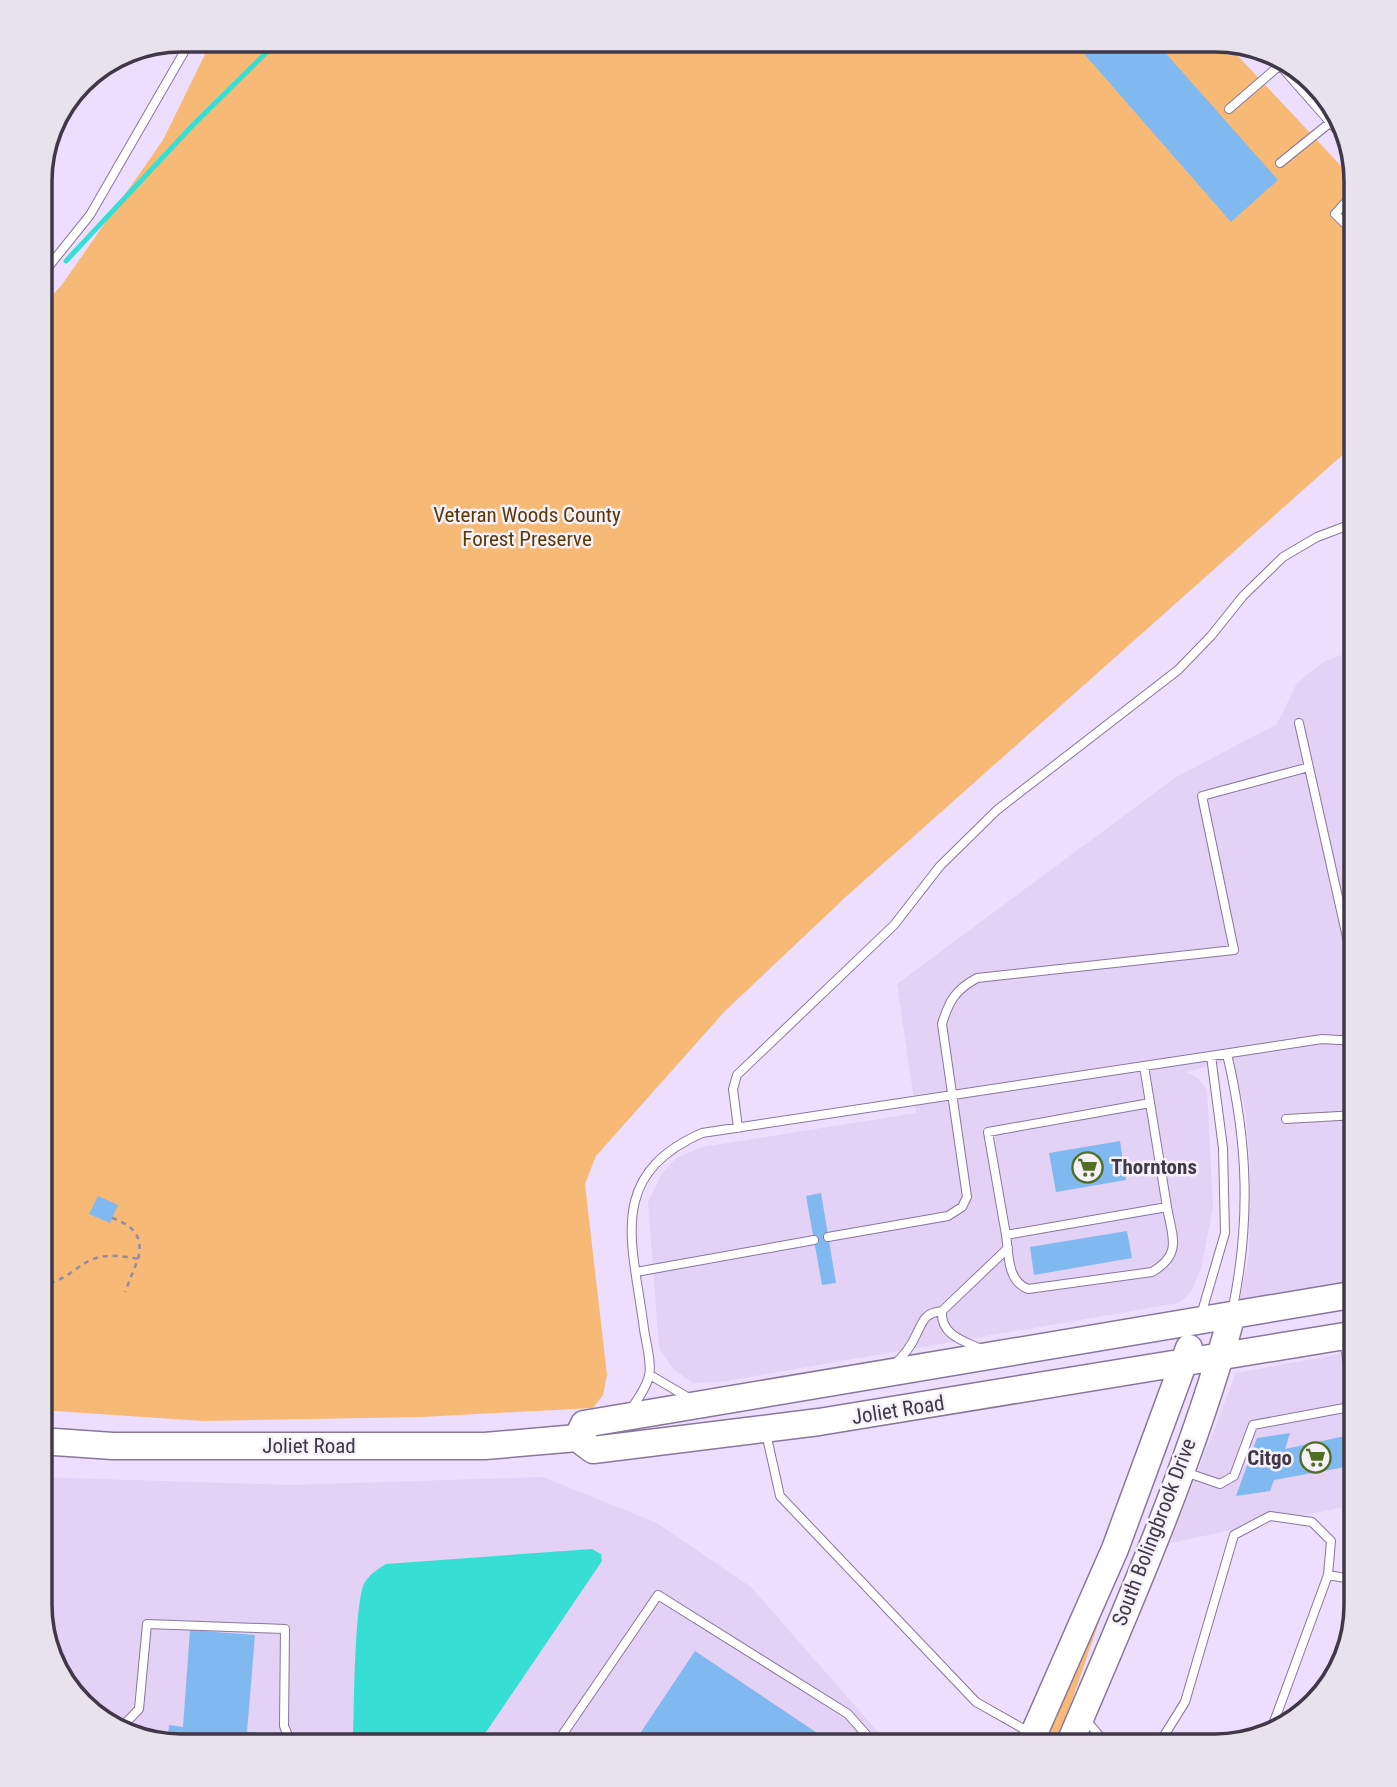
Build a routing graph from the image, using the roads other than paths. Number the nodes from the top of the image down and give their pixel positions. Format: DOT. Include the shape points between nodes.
graph roads {
  1 [pos="184,52"];
  2 [pos="1276,68"];
  3 [pos="1298,83"];
  4 [pos="1316,101"];
  5 [pos="1229,109"];
  6 [pos="1330,123"];
  7 [pos="1280,163"];
  8 [pos="1344,204"];
  9 [pos="1344,223"];
  10 [pos="53,261"];
  11 [pos="1344,527"];
  12 [pos="1299,723"];
  13 [pos="1309,767"];
  14 [pos="1344,924"];
  15 [pos="1344,1041"];
  16 [pos="1227,1054"];
  17 [pos="1211,1056"];
  18 [pos="1144,1066"];
  19 [pos="953,1095"];
  20 [pos="1150,1103"];
  21 [pos="1344,1116"];
  22 [pos="1286,1119"];
  23 [pos="738,1128"];
  24 [pos="1167,1206"];
  25 [pos="1006,1235"];
  26 [pos="828,1237"];
  27 [pos="814,1240"];
  28 [pos="1008,1248"];
  29 [pos="636,1272"];
  30 [pos="1344,1296"];
  31 [pos="942,1311"];
  32 [pos="1232,1315"];
  33 [pos="1199,1320"];
  34 [pos="1344,1336"];
  35 [pos="992,1354"];
  36 [pos="1220,1356"];
  37 [pos="1184,1363"];
  38 [pos="885,1373"];
  39 [pos="650,1375"];
  40 [pos="704,1406"];
  41 [pos="1344,1408"];
  42 [pos="625,1418"];
  43 [pos="765,1430"];
  44 [pos="577,1438"];
  45 [pos="52,1442"];
  46 [pos="1179,1471"];
  47 [pos="1328,1575"];
  48 [pos="1344,1578"];
  49 [pos="1082,1715"];
  50 [pos="1275,1719"];
  51 [pos="127,1722"];
  52 [pos="287,1734"];
  53 [pos="563,1734"];
  54 [pos="866,1734"];
  55 [pos="1021,1734"];
  56 [pos="1034,1734"];
  57 [pos="1074,1734"];
  58 [pos="1098,1734"];
  59 [pos="1165,1734"];
  1 -- 10 [label="lane" via="90,215"];
  2 -- 5 [label="lane"];
  3 -- 4 [label="lane"];
  6 -- 7 [label="lane"];
  8 -- 9 [label="lane" via="1335,214"];
  11 -- 23 [label="lane" via="1283,557 1178,670 997,810 940,866 894,925 737,1075 733,1089"];
  12 -- 13 [label="lane"];
  13 -- 14 [label="lane"];
  13 -- 19 [label="lane" via="1202,796 1234,950 976,978 960,987 948,1002 942,1024"];
  15 -- 16 [label="lane"];
  16 -- 17 [label="lane"];
  16 -- 32 [label="lane" via="1247,1166 1240,1277"];
  17 -- 18 [label="lane"];
  17 -- 33 [label="lane" via="1223,1148 1225,1233"];
  18 -- 19 [label="lane"];
  18 -- 20 [label="lane"];
  19 -- 23 [label="lane"];
  19 -- 26 [label="lane" via="967,1197 962,1207 948,1216"];
  20 -- 24 [label="lane"];
  20 -- 25 [label="lane" via="988,1132"];
  21 -- 22 [label="lane"];
  23 -- 29 [label="lane" via="702,1133 674,1145 652,1165 636,1191 630,1220"];
  24 -- 25 [label="lane"];
  24 -- 28 [label="lane" via="1174,1250 1152,1272 1028,1289 1012,1278"];
  25 -- 28 [label="lane"];
  27 -- 29 [label="lane"];
  28 -- 31 [label="lane"];
  29 -- 39 [label="lane"];
  30 -- 32 [label="main road, Joliet Road"];
  31 -- 35 [label="lane" via="941,1320 951,1335"];
  31 -- 38 [label="lane" via="924,1317 915,1339"];
  32 -- 33 [label="main road, Joliet Road"];
  32 -- 36 [label="main road, South Bolingbrook Drive"];
  33 -- 35 [label="main road, Joliet Road"];
  33 -- 37 [label="main road, South Bolingbrook Drive"];
  34 -- 36 [label="main road, Joliet Road"];
  35 -- 38 [label="main road, Joliet Road"];
  36 -- 37 [label="main road, Joliet Road"];
  36 -- 46 [label="main road, South Bolingbrook Drive"];
  37 -- 43 [label="main road, Joliet Road"];
  37 -- 56 [label="main road, South Bolingbrook Drive" via="1115,1549"];
  38 -- 40 [label="main road, Joliet Road"];
  39 -- 40 [label="lane"];
  39 -- 42 [label="lane"];
  40 -- 42 [label="main road, Joliet Road"];
  41 -- 46 [label="lane" via="1252,1425 1234,1476 1220,1484"];
  42 -- 44 [label="main road, Joliet Road" via="584,1424"];
  43 -- 44 [label="main road, Joliet Road" via="593,1450"];
  43 -- 55 [label="lane" via="780,1496 976,1702"];
  44 -- 45 [label="main road, Joliet Road" via="471,1446 113,1446"];
  46 -- 49 [label="main road, South Bolingbrook Drive"];
  47 -- 48 [label="lane"];
  47 -- 50 [label="lane"];
  47 -- 59 [label="lane" via="1331,1541 1312,1522 1270,1516 1234,1535 1185,1702"];
  49 -- 57 [label="main road, South Bolingbrook Drive"];
  49 -- 58 [label="lane"];
  51 -- 52 [label="lane" via="139,1709 147,1624 285,1629"];
  53 -- 54 [label="lane" via="658,1595 848,1714"];
}
